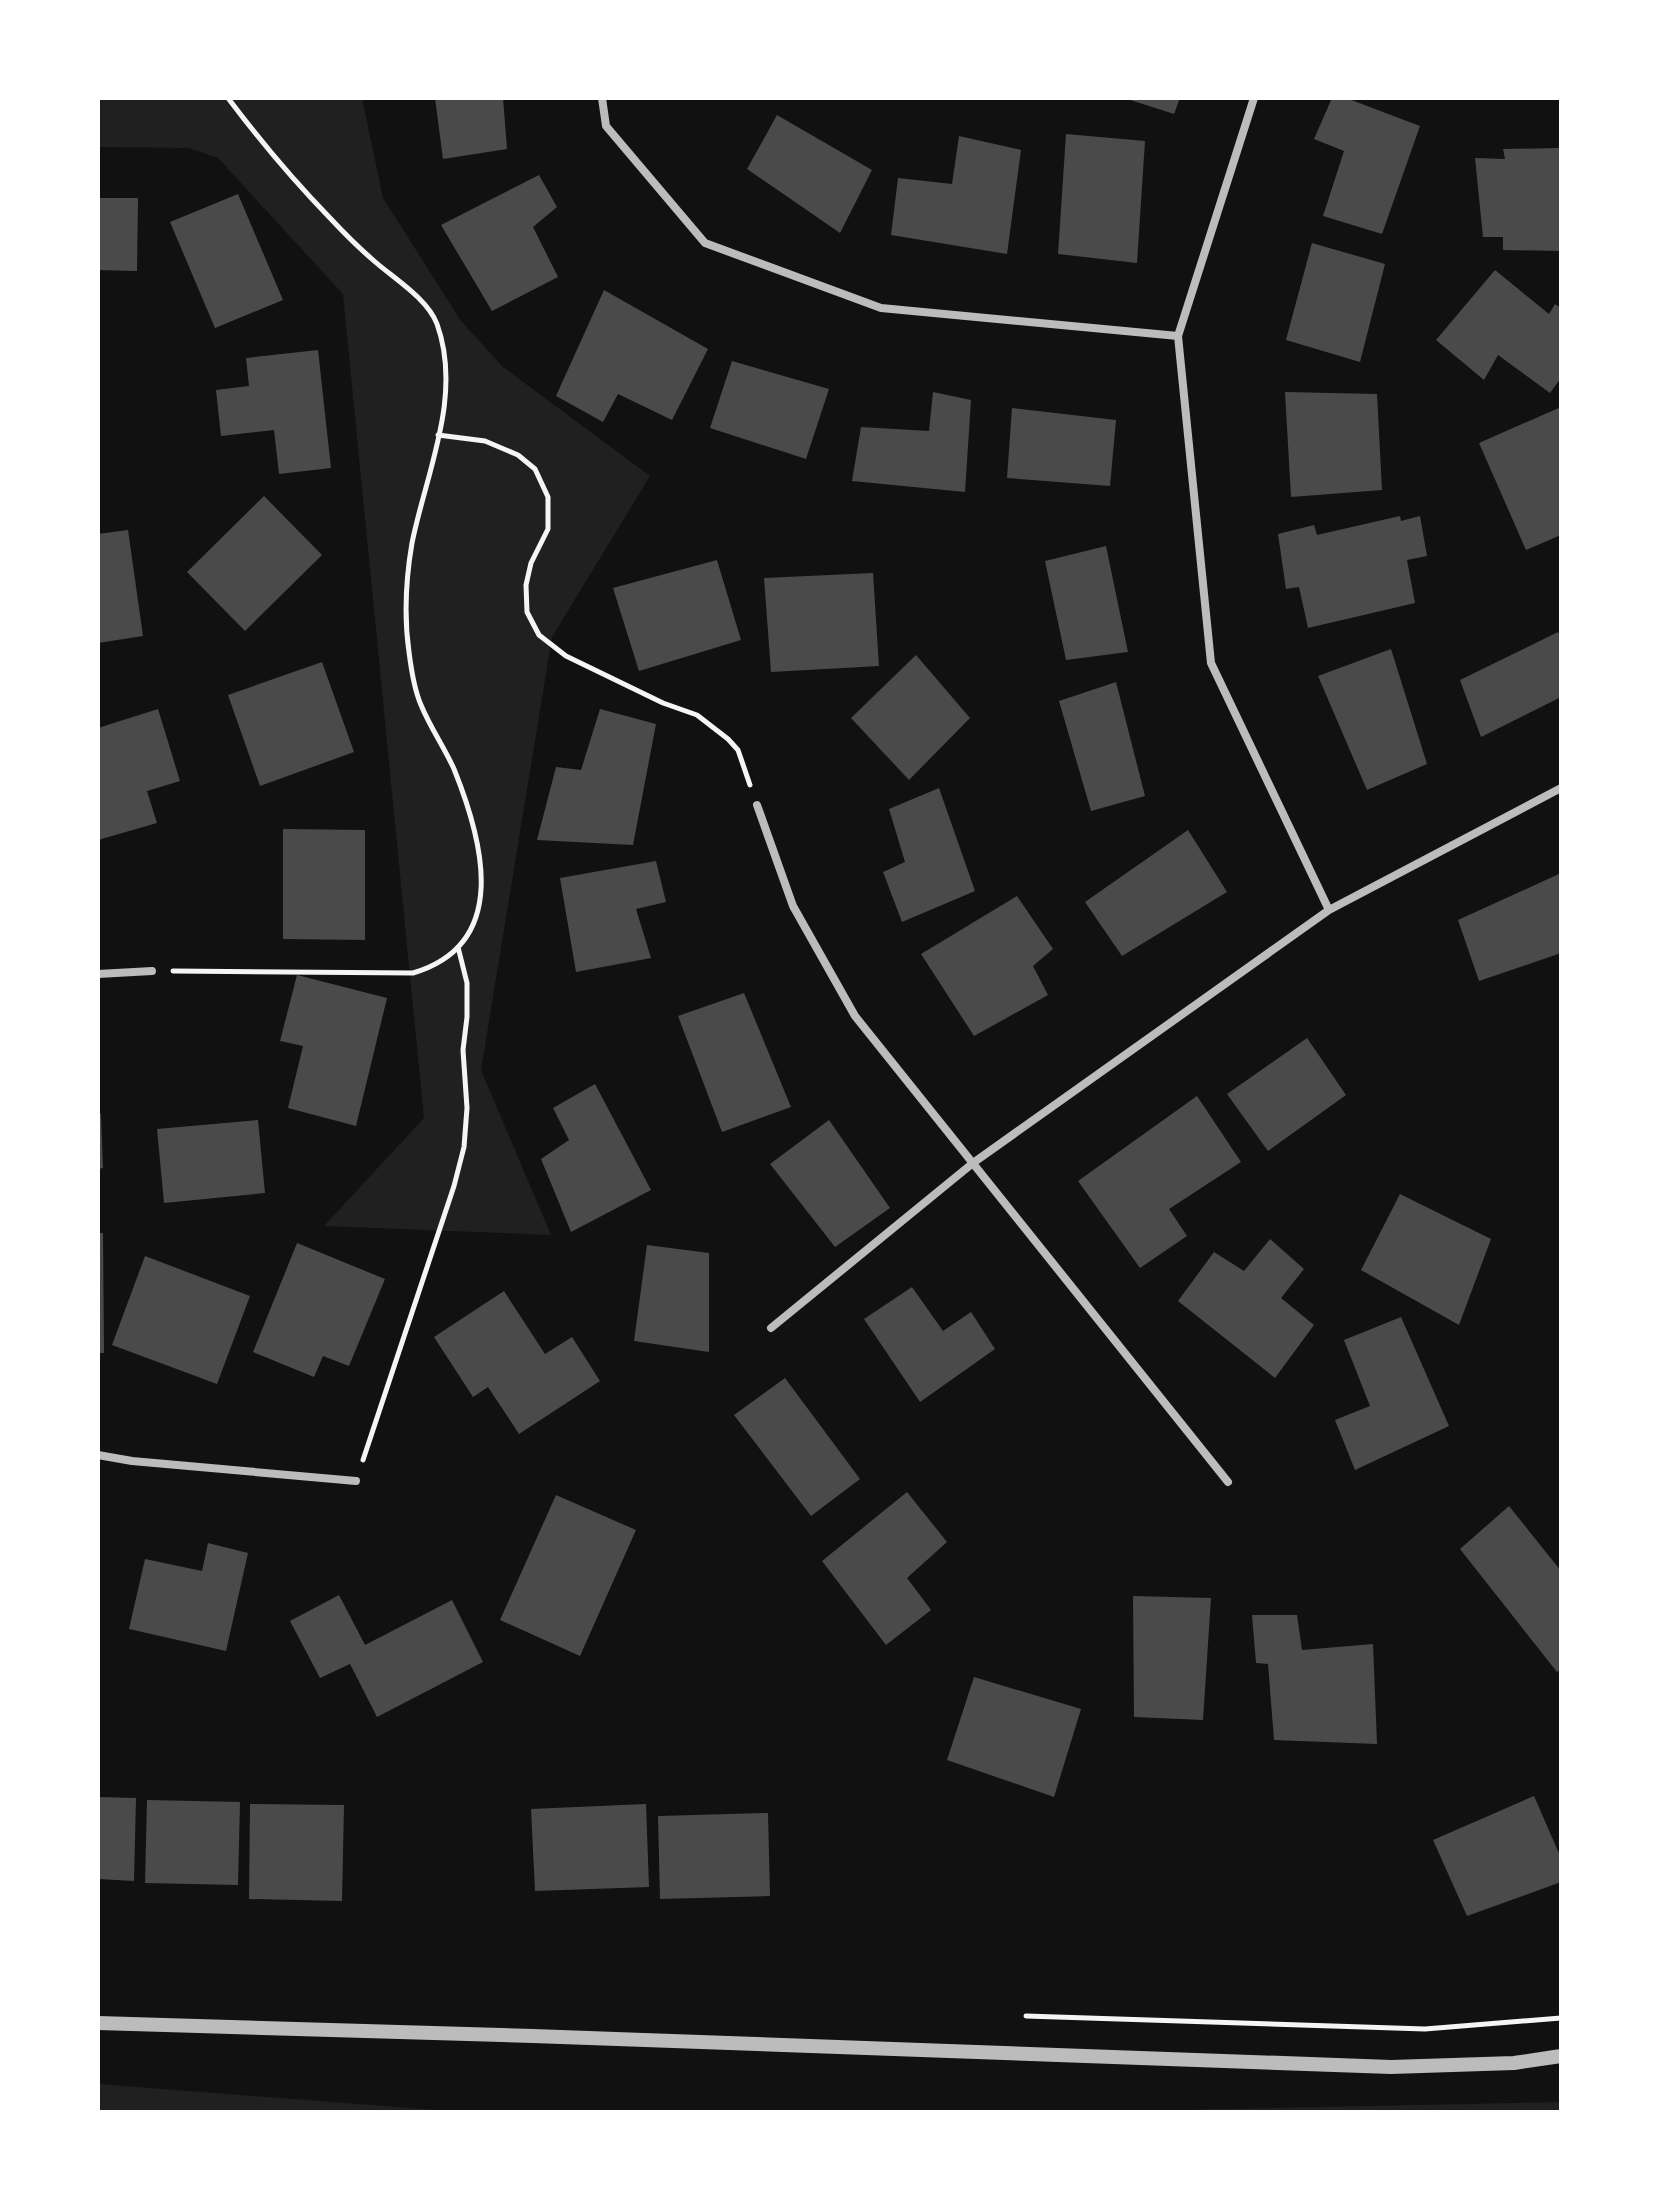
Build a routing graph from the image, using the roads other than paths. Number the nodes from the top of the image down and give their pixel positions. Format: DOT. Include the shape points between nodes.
graph roads {
  1 [pos="602,98"];
  2 [pos="1254,98"];
  3 [pos="1178,336"];
  4 [pos="1561,788"];
  5 [pos="757,805"];
  6 [pos="1329,910"];
  7 [pos="152,971"];
  8 [pos="98,974"];
  9 [pos="973,1163"];
  10 [pos="771,1328"];
  11 [pos="98,1455"];
  12 [pos="356,1481"];
  13 [pos="1228,1482"];
  14 [pos="98,2023"];
  15 [pos="1561,2056"];
  1 -- 3 [label="street" via="606,126 705,243 881,308"];
  2 -- 3 [label="street"];
  3 -- 6 [label="street" via="1211,663"];
  4 -- 6 [label="street"];
  5 -- 9 [label="street" via="793,906 855,1016"];
  6 -- 9 [label="street"];
  7 -- 8 [label="street"];
  9 -- 10 [label="street"];
  9 -- 13 [label="street"];
  11 -- 12 [label="street"];
  14 -- 15 [label="street" via="1391,2067"];
}
